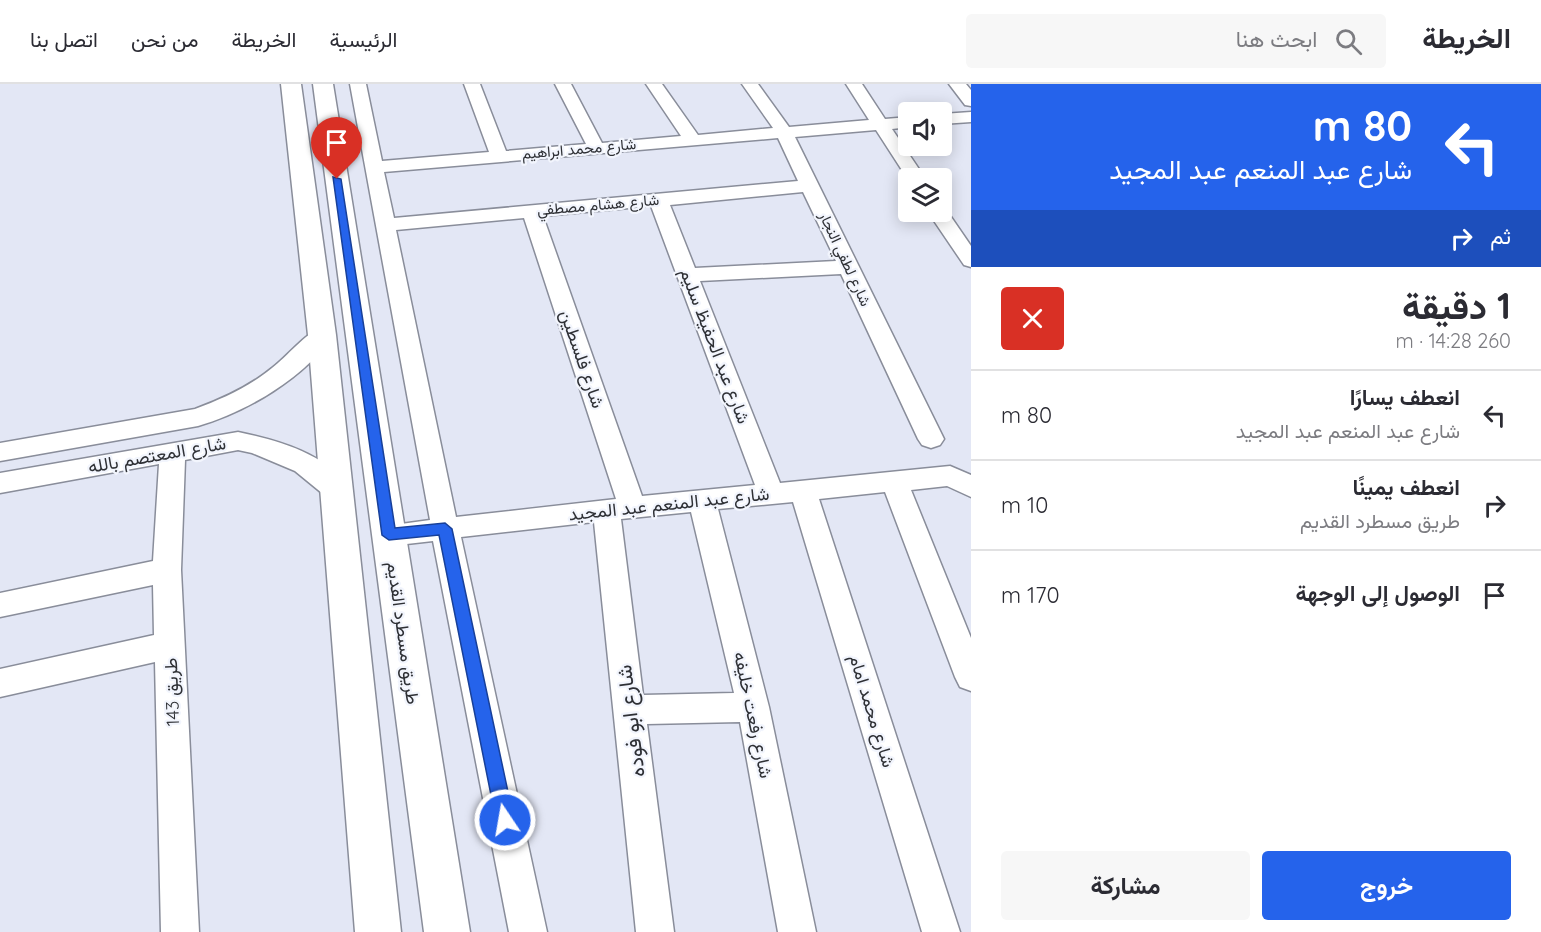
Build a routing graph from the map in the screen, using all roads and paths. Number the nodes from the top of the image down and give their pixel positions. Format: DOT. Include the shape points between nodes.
graph roads {
  1 [pos="291,84"];
  2 [pos="323,84"];
  3 [pos="358,84"];
  4 [pos="472,84"];
  5 [pos="563,84"];
  6 [pos="654,84"];
  7 [pos="750,84"];
  8 [pos="854,84"];
  9 [pos="957,84"];
  10 [pos="971,101"];
  11 [pos="971,117"];
  12 [pos="952,118"];
  13 [pos="898,123"];
  14 [pos="880,124"];
  15 [pos="784,132"];
  16 [pos="692,139"];
  17 [pos="596,147"];
  18 [pos="499,156"];
  19 [pos="375,167"];
  20 [pos="909,168"];
  21 [pos="810,186"];
  22 [pos="658,199"];
  23 [pos="531,211"];
  24 [pos="945,222"];
  25 [pos="386,225"];
  26 [pos="971,261"];
  27 [pos="849,267"];
  28 [pos="688,275"];
  29 [pos="322,335"];
  30 [pos="931,439"];
  31 [pos="0,452"];
  32 [pos="173,452"];
  33 [pos="894,481"];
  34 [pos="960,482"];
  35 [pos="0,483"];
  36 [pos="804,490"];
  37 [pos="337,491"];
  38 [pos="771,493"];
  39 [pos="702,500"];
  40 [pos="619,508"];
  41 [pos="445,529"];
  42 [pos="389,535"];
  43 [pos="167,570"];
  44 [pos="0,605"];
  45 [pos="170,645"];
  46 [pos="971,677"];
  47 [pos="0,683"];
  48 [pos="753,706"];
  49 [pos="630,710"];
  50 [pos="180,932"];
  51 [pos="378,932"];
  52 [pos="447,932"];
  53 [pos="528,932"];
  54 [pos="655,932"];
  55 [pos="797,932"];
  56 [pos="941,932"];
  1 -- 29 [label="main road"];
  2 -- 42 [label="main road, طريق مسطرد القديم"];
  3 -- 19 [label="street"];
  4 -- 18 [label="street"];
  5 -- 17 [label="street"];
  6 -- 16 [label="street"];
  7 -- 15 [label="street, شارع لطفي النجار"];
  8 -- 14 [label="street"];
  9 -- 10 [label="street"];
  11 -- 12 [label="street"];
  13 -- 14 [label="street, شارع محمد ابراهيم"];
  14 -- 15 [label="street, شارع محمد ابراهيم"];
  14 -- 20 [label="street"];
  15 -- 16 [label="street, شارع محمد ابراهيم"];
  15 -- 21 [label="street, شارع لطفي النجار"];
  16 -- 17 [label="street, شارع محمد ابراهيم"];
  17 -- 18 [label="street, شارع محمد ابراهيم"];
  18 -- 19 [label="street, شارع محمد ابراهيم"];
  19 -- 25 [label="street"];
  21 -- 22 [label="street, شارع هشام مصطفي"];
  21 -- 27 [label="street, شارع لطفي النجار"];
  22 -- 23 [label="street, شارع هشام مصطفي"];
  22 -- 28 [label="street, شارع عبد الحفيظ سليم"];
  23 -- 25 [label="street, شارع هشام مصطفي"];
  23 -- 40 [label="street, شارع فلسطين"];
  24 -- 26 [label="street"];
  25 -- 41 [label="street"];
  27 -- 28 [label="street"];
  27 -- 30 [label="street, شارع لطفي النجار"];
  28 -- 38 [label="street, شارع عبد الحفيظ سليم"];
  29 -- 31 [label="street, شارع المعتصم بالله" via="281,376 222,409 198,417"];
  29 -- 37 [label="main road"];
  32 -- 35 [label="street, شارع المعتصم بالله"];
  32 -- 37 [label="street, شارع المعتصم بالله" via="238,441 258,445 294,458 325,478"];
  32 -- 43 [label="street, طريق 143"];
  33 -- 34 [label="street, شارع عبد المنعم عبد المجيد"];
  33 -- 36 [label="street, شارع عبد المنعم عبد المجيد"];
  33 -- 46 [label="street"];
  36 -- 38 [label="street, شارع عبد المنعم عبد المجيد"];
  36 -- 56 [label="street, شارع محمد امام"];
  37 -- 51 [label="main road"];
  38 -- 39 [label="street, شارع عبد المنعم عبد المجيد"];
  39 -- 40 [label="street, شارع عبد المنعم عبد المجيد"];
  39 -- 48 [label="street, شارع رفعت خليفه"];
  40 -- 41 [label="street, شارع عبد المنعم عبد المجيد"];
  40 -- 49 [label="street, شارع ابو فوده"];
  41 -- 42 [label="street, شارع عبد المنعم عبد المجيد"];
  41 -- 53 [label="street"];
  42 -- 52 [label="main road, طريق مسطرد القديم"];
  43 -- 44 [label="street"];
  43 -- 45 [label="street, طريق 143"];
  45 -- 47 [label="street"];
  45 -- 50 [label="street, طريق 143"];
  48 -- 49 [label="street"];
  48 -- 55 [label="street, شارع رفعت خليفه"];
  49 -- 54 [label="street, شارع ابو فوده"];
}
